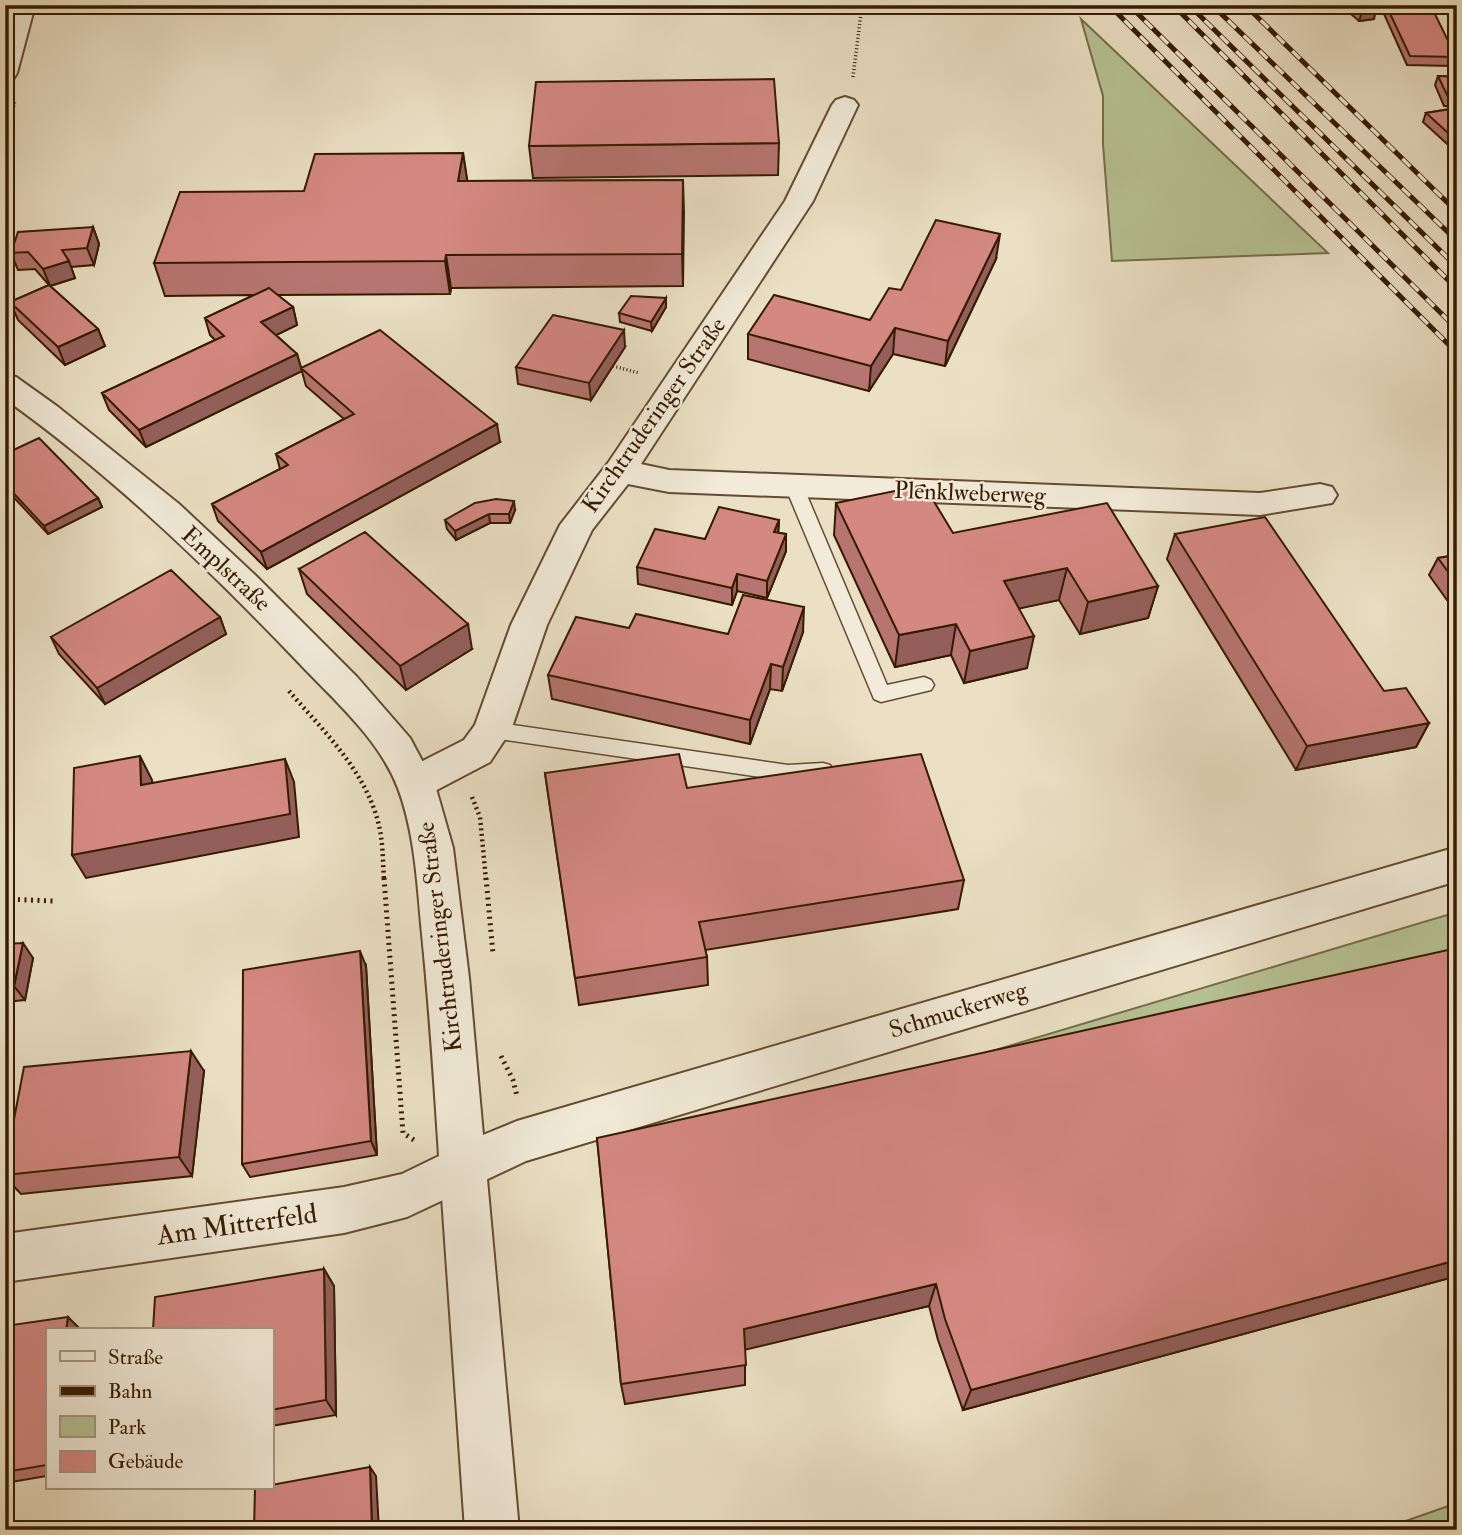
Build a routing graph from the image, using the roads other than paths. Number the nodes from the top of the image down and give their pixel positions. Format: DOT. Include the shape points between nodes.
graph roads {
  1 [pos="23,5"];
  2 [pos="5,74"];
  3 [pos="845,105"];
  4 [pos="5,384"];
  5 [pos="620,471"];
  6 [pos="794,486"];
  7 [pos="1320,495"];
  8 [pos="924,685"];
  9 [pos="492,730"];
  10 [pos="838,771"];
  11 [pos="415,783"];
  12 [pos="1457,864"];
  13 [pos="463,1168"];
  14 [pos="5,1258"];
  15 [pos="492,1530"];
  1 -- 2 [label="street"];
  3 -- 5 [label="street, Kirchtruderinger Straße" via="799,201"];
  4 -- 11 [label="street, Emplstraße" via="128,477 278,618 388,734"];
  5 -- 6 [label="street, Plenklweberweg" via="669,481"];
  5 -- 9 [label="street, Kirchtruderinger Straße" via="577,525 529,625"];
  6 -- 7 [label="street, Plenklweberweg" via="1261,504"];
  6 -- 8 [label="lane" via="881,694"];
  9 -- 10 [label="lane" via="788,773"];
  9 -- 11 [label="street, Kirchtruderinger Straße" via="477,751"];
  11 -- 13 [label="street, Kirchtruderinger Straße" via="430,826 449,981"];
  12 -- 13 [label="street, Schmuckerweg" via="517,1142"];
  13 -- 14 [label="street, Am Mitterfeld" via="407,1195 344,1210"];
  13 -- 15 [label="street, Kirchtruderinger Straße"];
}
